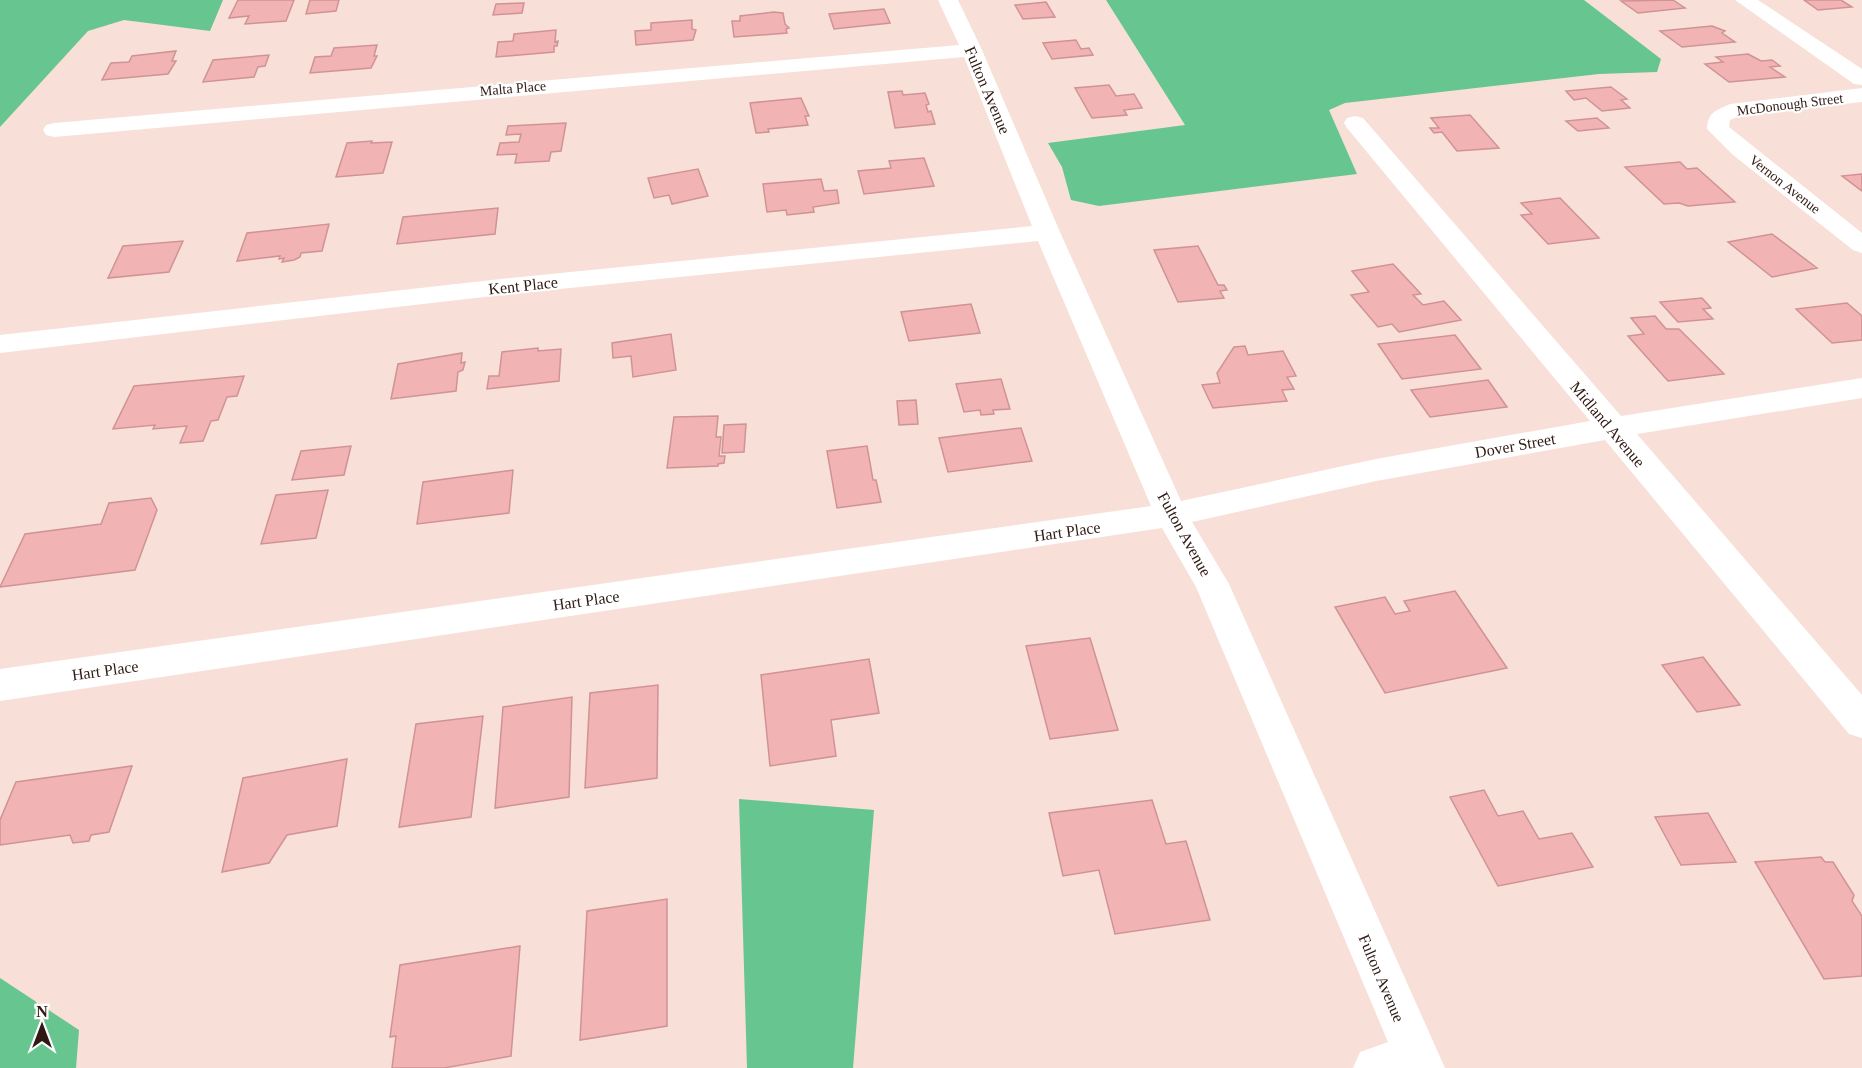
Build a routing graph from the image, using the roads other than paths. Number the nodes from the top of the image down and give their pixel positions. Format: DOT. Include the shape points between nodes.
graph roads {
  1 [pos="948,0"];
  2 [pos="1745,0"];
  3 [pos="972,50"];
  4 [pos="1862,79"];
  5 [pos="1862,96"];
  6 [pos="1719,117"];
  7 [pos="1355,123"];
  8 [pos="54,129"];
  9 [pos="1047,232"];
  10 [pos="1862,245"];
  11 [pos="0,344"];
  12 [pos="1862,388"];
  13 [pos="1612,428"];
  14 [pos="1171,515"];
  15 [pos="0,685"];
  16 [pos="1862,723"];
  17 [pos="1405,1065"];
  1 -- 3 [label="street, Fulton Avenue"];
  2 -- 4 [label="street"];
  3 -- 8 [label="street, Malta Place"];
  3 -- 9 [label="street, Fulton Avenue"];
  5 -- 6 [label="street, McDonough Street" via="1738,108"];
  6 -- 10 [label="street, Vernon Avenue" via="1718,129 1741,150"];
  7 -- 13 [label="street, Midland Avenue"];
  9 -- 11 [label="street, Kent Place" via="501,287"];
  9 -- 14 [label="street, Fulton Avenue"];
  12 -- 13 [label="street, Dover Street"];
  13 -- 14 [label="street, Dover Street" via="1376,470"];
  13 -- 16 [label="street, Midland Avenue"];
  14 -- 15 [label="street, Hart Place"];
  14 -- 17 [label="street, Fulton Avenue" via="1212,584"];
}
